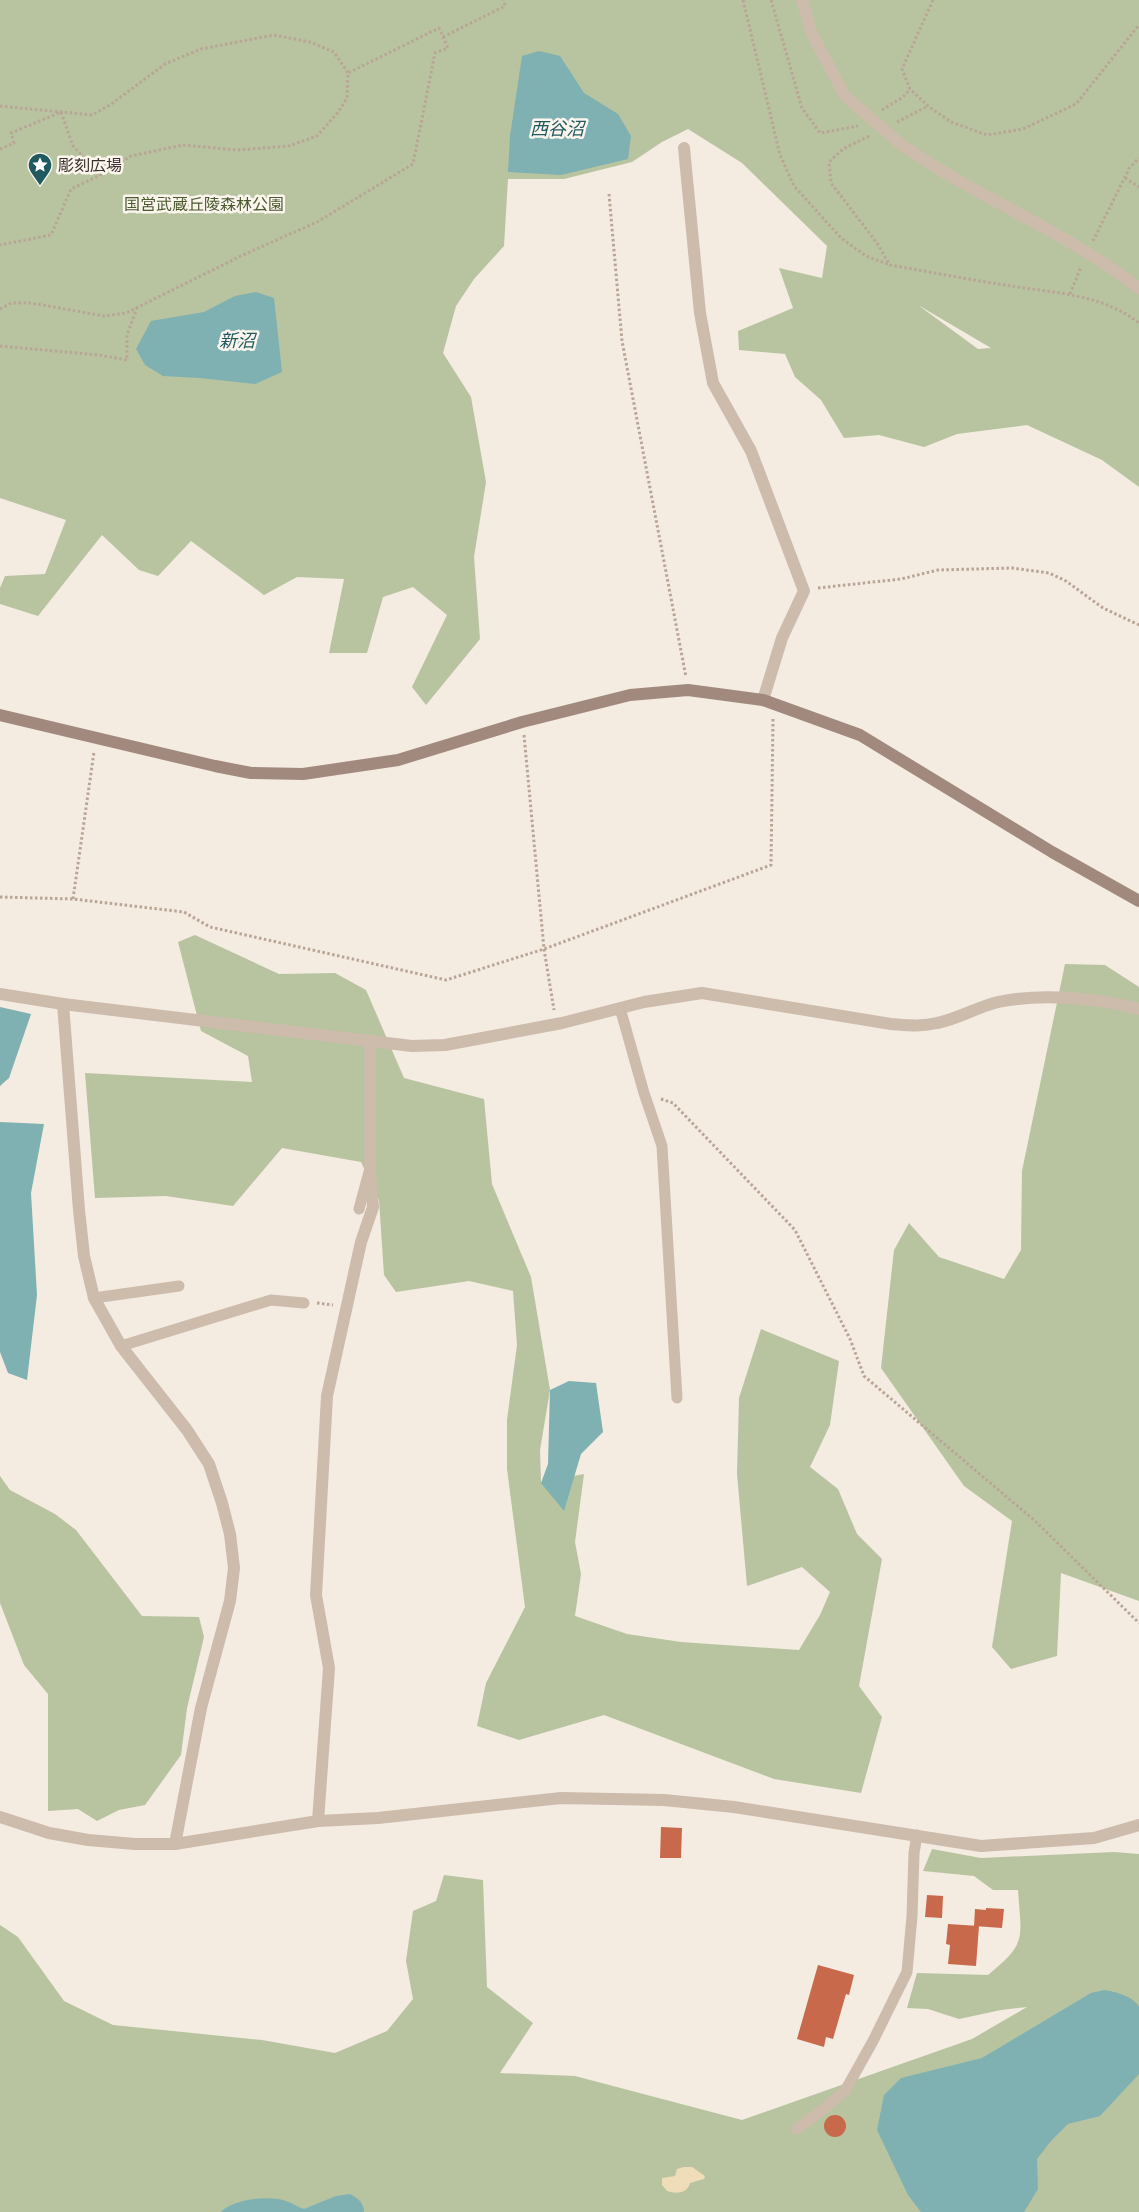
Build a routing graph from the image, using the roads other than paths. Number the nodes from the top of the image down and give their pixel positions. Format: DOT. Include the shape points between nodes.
graph roads {
  1 [pos="802,0"];
  2 [pos="684,148"];
  3 [pos="1139,288"];
  4 [pos="768,702"];
  5 [pos="0,715"];
  6 [pos="1139,901"];
  7 [pos="0,994"];
  8 [pos="63,1004"];
  9 [pos="620,1008"];
  10 [pos="1139,1009"];
  11 [pos="370,1041"];
  12 [pos="370,1171"];
  13 [pos="359,1209"];
  14 [pos="179,1286"];
  15 [pos="94,1298"];
  16 [pos="304,1303"];
  17 [pos="121,1346"];
  18 [pos="677,1398"];
  19 [pos="0,1817"];
  20 [pos="318,1821"];
  21 [pos="1139,1825"];
  22 [pos="917,1835"];
  23 [pos="175,1844"];
  24 [pos="797,2129"];
  1 -- 3 [label="street, bridge" via="812,34 846,96 902,145 939,171 1087,252"];
  2 -- 4 [label="street" via="700,313 713,383 751,451 804,591 782,638"];
  4 -- 5 [label="street" via="688,690 630,695 522,722 398,760 303,774 242,771"];
  4 -- 6 [label="street" via="860,735"];
  7 -- 8 [label="street"];
  8 -- 11 [label="street"];
  8 -- 15 [label="street" via="79,1210 84,1256"];
  9 -- 10 [label="street" via="702,993 922,1026 998,1002 1063,997"];
  9 -- 11 [label="street" via="562,1023 444,1045 412,1046"];
  9 -- 18 [label="lane" via="662,1146"];
  11 -- 12 [label="street"];
  12 -- 13 [label="lane"];
  12 -- 20 [label="street" via="373,1207 361,1242 327,1396 316,1595 329,1668"];
  14 -- 15 [label="lane"];
  15 -- 17 [label="street"];
  16 -- 17 [label="lane" via="271,1300"];
  17 -- 23 [label="street" via="187,1430 209,1464 222,1503 234,1568 230,1601 200,1708"];
  19 -- 23 [label="street" via="88,1840"];
  20 -- 22 [label="street" via="378,1818 561,1798 655,1800 734,1807"];
  20 -- 23 [label="street"];
  21 -- 22 [label="street" via="1094,1838 1056,1843 981,1846"];
  22 -- 24 [label="lane" via="907,1972 845,2090"];
}
